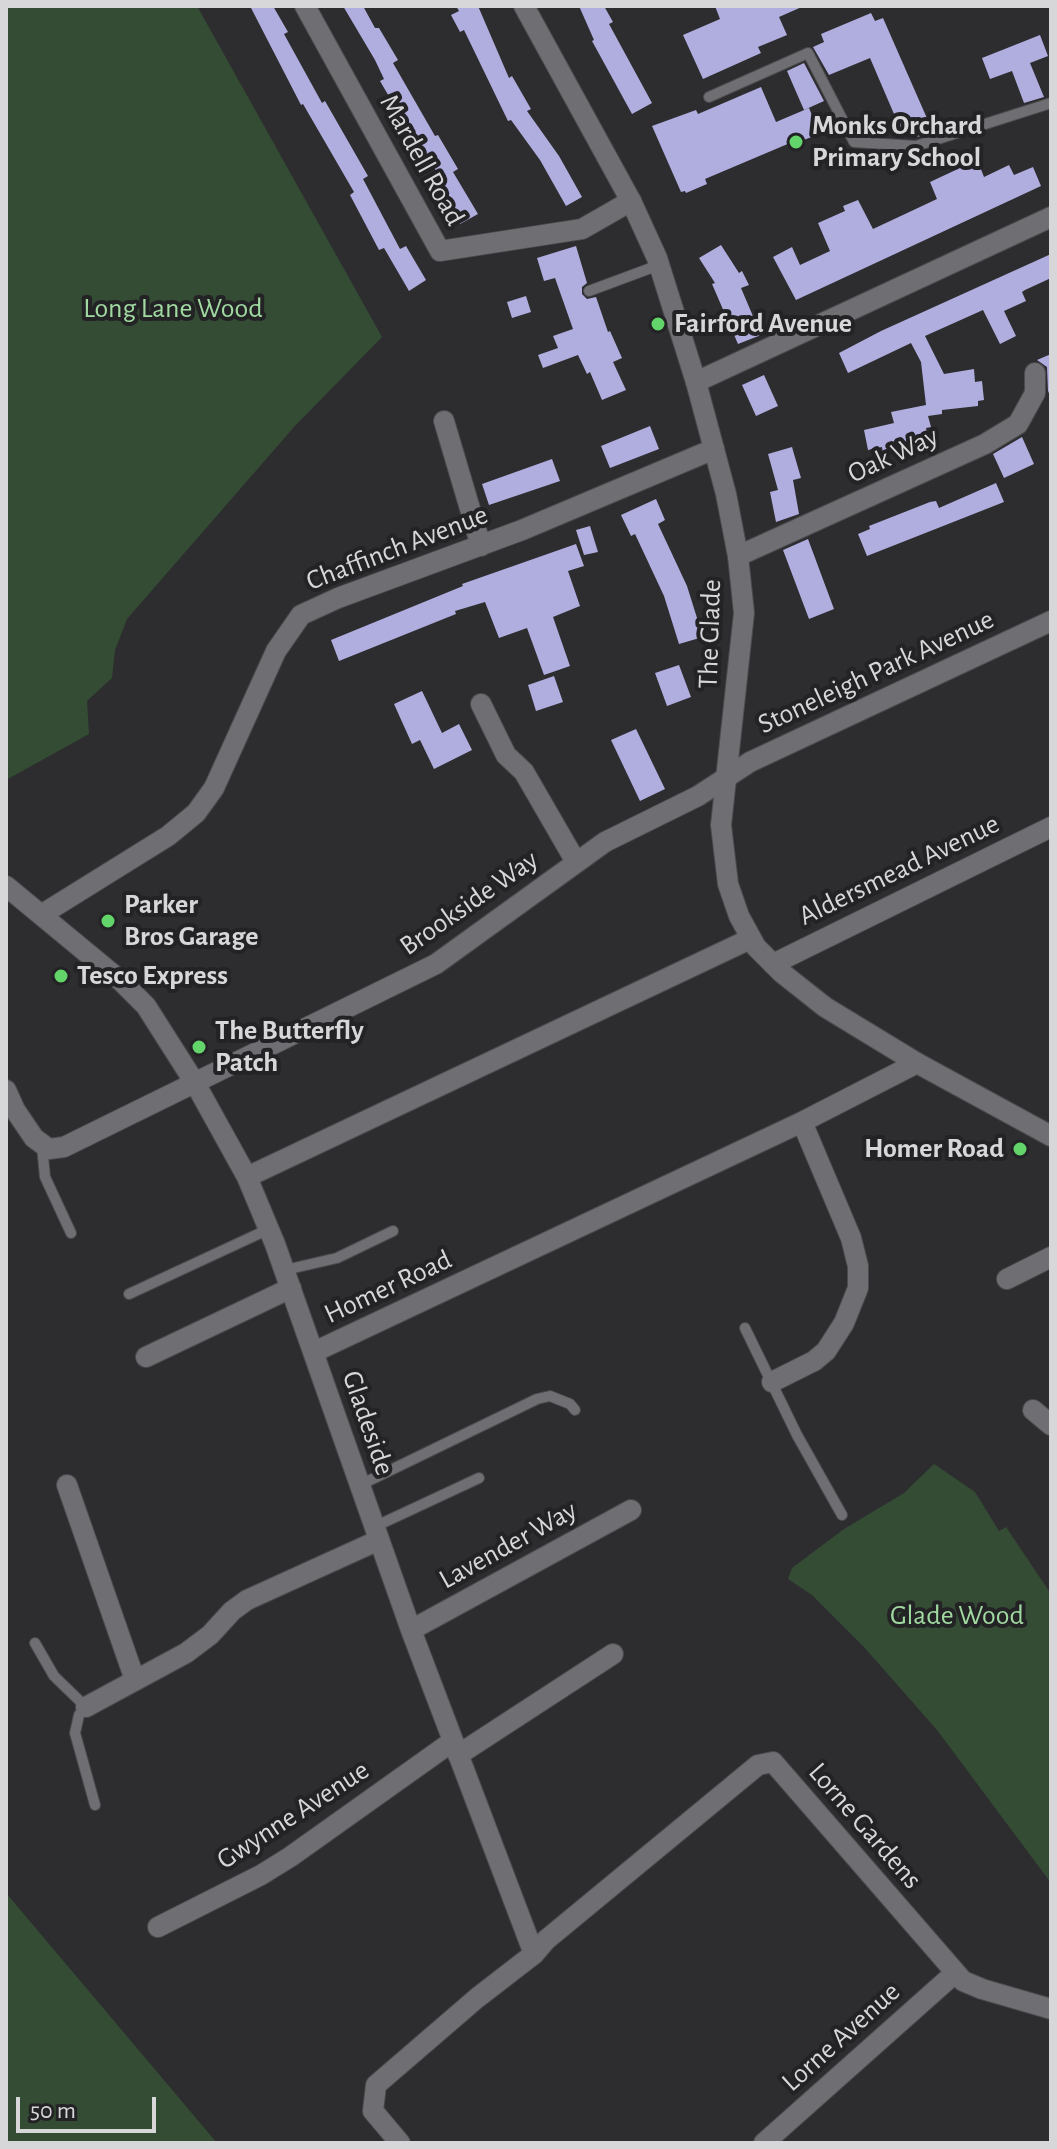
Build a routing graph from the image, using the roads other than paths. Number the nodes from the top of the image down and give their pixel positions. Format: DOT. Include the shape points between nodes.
graph roads {
  1 [pos="305,6"];
  2 [pos="524,6"];
  3 [pos="709,97"];
  4 [pos="1051,103"];
  5 [pos="631,201"];
  6 [pos="1051,217"];
  7 [pos="659,265"];
  8 [pos="589,291"];
  9 [pos="1035,373"];
  10 [pos="696,382"];
  11 [pos="444,421"];
  12 [pos="714,449"];
  13 [pos="481,546"];
  14 [pos="738,556"];
  15 [pos="1051,621"];
  16 [pos="481,704"];
  17 [pos="726,778"];
  18 [pos="1051,827"];
  19 [pos="576,862"];
  20 [pos="6,886"];
  21 [pos="41,915"];
  22 [pos="750,939"];
  23 [pos="773,964"];
  24 [pos="917,1063"];
  25 [pos="195,1083"];
  26 [pos="6,1090"];
  27 [pos="802,1122"];
  28 [pos="1051,1136"];
  29 [pos="42,1146"];
  30 [pos="247,1177"];
  31 [pos="269,1229"];
  32 [pos="393,1231"];
  33 [pos="71,1233"];
  34 [pos="1051,1257"];
  35 [pos="288,1279"];
  36 [pos="1007,1279"];
  37 [pos="129,1294"];
  38 [pos="745,1328"];
  39 [pos="314,1352"];
  40 [pos="146,1357"];
  41 [pos="772,1382"];
  42 [pos="575,1410"];
  43 [pos="1033,1410"];
  44 [pos="1051,1425"];
  45 [pos="479,1478"];
  46 [pos="67,1485"];
  47 [pos="360,1485"];
  48 [pos="631,1510"];
  49 [pos="842,1515"];
  50 [pos="376,1534"];
  51 [pos="411,1630"];
  52 [pos="35,1643"];
  53 [pos="613,1654"];
  54 [pos="135,1680"];
  55 [pos="86,1707"];
  56 [pos="456,1748"];
  57 [pos="95,1805"];
  58 [pos="158,1927"];
  59 [pos="534,1954"];
  60 [pos="955,1973"];
  61 [pos="1051,2009"];
  62 [pos="400,2143"];
  63 [pos="764,2143"];
  1 -- 5 [label="street, Mardell Road" via="440,251 582,229"];
  2 -- 5 [label="street, The Glade"];
  3 -- 4 [label="lane" via="808,53 854,142 916,146"];
  5 -- 7 [label="street, The Glade"];
  6 -- 10 [label="street"];
  7 -- 8 [label="lane"];
  7 -- 10 [label="street, The Glade"];
  9 -- 14 [label="street, Oak Way" via="1035,393 1018,424 985,444"];
  10 -- 12 [label="street, The Glade"];
  11 -- 13 [label="street"];
  12 -- 13 [label="street, Chaffinch Avenue"];
  12 -- 14 [label="street, The Glade"];
  13 -- 21 [label="street, Chaffinch Avenue" via="301,615 276,651 219,778 196,813"];
  14 -- 17 [label="street, The Glade" via="743,630"];
  15 -- 17 [label="street, Stoneleigh Park Avenue" via="760,757"];
  16 -- 19 [label="street" via="506,755 524,772"];
  17 -- 19 [label="street, Brookside Way" via="623,831"];
  17 -- 22 [label="street, The Glade" via="721,812 724,857 731,893"];
  18 -- 23 [label="street, Aldersmead Avenue"];
  19 -- 25 [label="street, Brookside Way" via="436,964"];
  20 -- 21 [label="street, Gladeside"];
  21 -- 25 [label="street, Gladeside" via="135,993"];
  22 -- 23 [label="street, The Glade"];
  22 -- 30 [label="street"];
  23 -- 24 [label="street, The Glade" via="825,1007"];
  24 -- 27 [label="street, Homer Road"];
  24 -- 28 [label="street, The Glade"];
  25 -- 29 [label="street, Brookside Way" via="59,1149"];
  25 -- 30 [label="street, Gladeside"];
  26 -- 29 [label="street"];
  27 -- 39 [label="street, Homer Road"];
  27 -- 41 [label="street" via="851,1238 858,1288 826,1351"];
  29 -- 33 [label="lane" via="45,1177"];
  30 -- 31 [label="street, Gladeside"];
  31 -- 35 [label="street, Gladeside"];
  31 -- 37 [label="lane"];
  32 -- 35 [label="lane"];
  34 -- 36 [label="street"];
  35 -- 39 [label="street, Gladeside"];
  35 -- 40 [label="street"];
  38 -- 41 [label="lane"];
  39 -- 47 [label="street, Gladeside"];
  41 -- 49 [label="lane"];
  42 -- 47 [label="lane" via="550,1396 537,1399"];
  43 -- 44 [label="street"];
  45 -- 50 [label="lane"];
  46 -- 54 [label="street"];
  47 -- 50 [label="street, Gladeside"];
  48 -- 51 [label="street, Lavender Way"];
  50 -- 51 [label="street, Gladeside"];
  50 -- 54 [label="street" via="247,1600 186,1653"];
  51 -- 56 [label="street, Gladeside"];
  52 -- 55 [label="lane" via="54,1676"];
  53 -- 56 [label="street, Gwynne Avenue"];
  54 -- 55 [label="street"];
  55 -- 57 [label="lane" via="75,1733"];
  56 -- 58 [label="street, Gwynne Avenue" via="261,1875"];
  56 -- 59 [label="street, Gladeside"];
  59 -- 60 [label="street, Lorne Gardens" via="758,1765 773,1762"];
  59 -- 62 [label="street" via="376,2085 373,2111"];
  60 -- 61 [label="street, Lorne Gardens" via="970,1985"];
  60 -- 63 [label="street, Lorne Avenue"];
}
